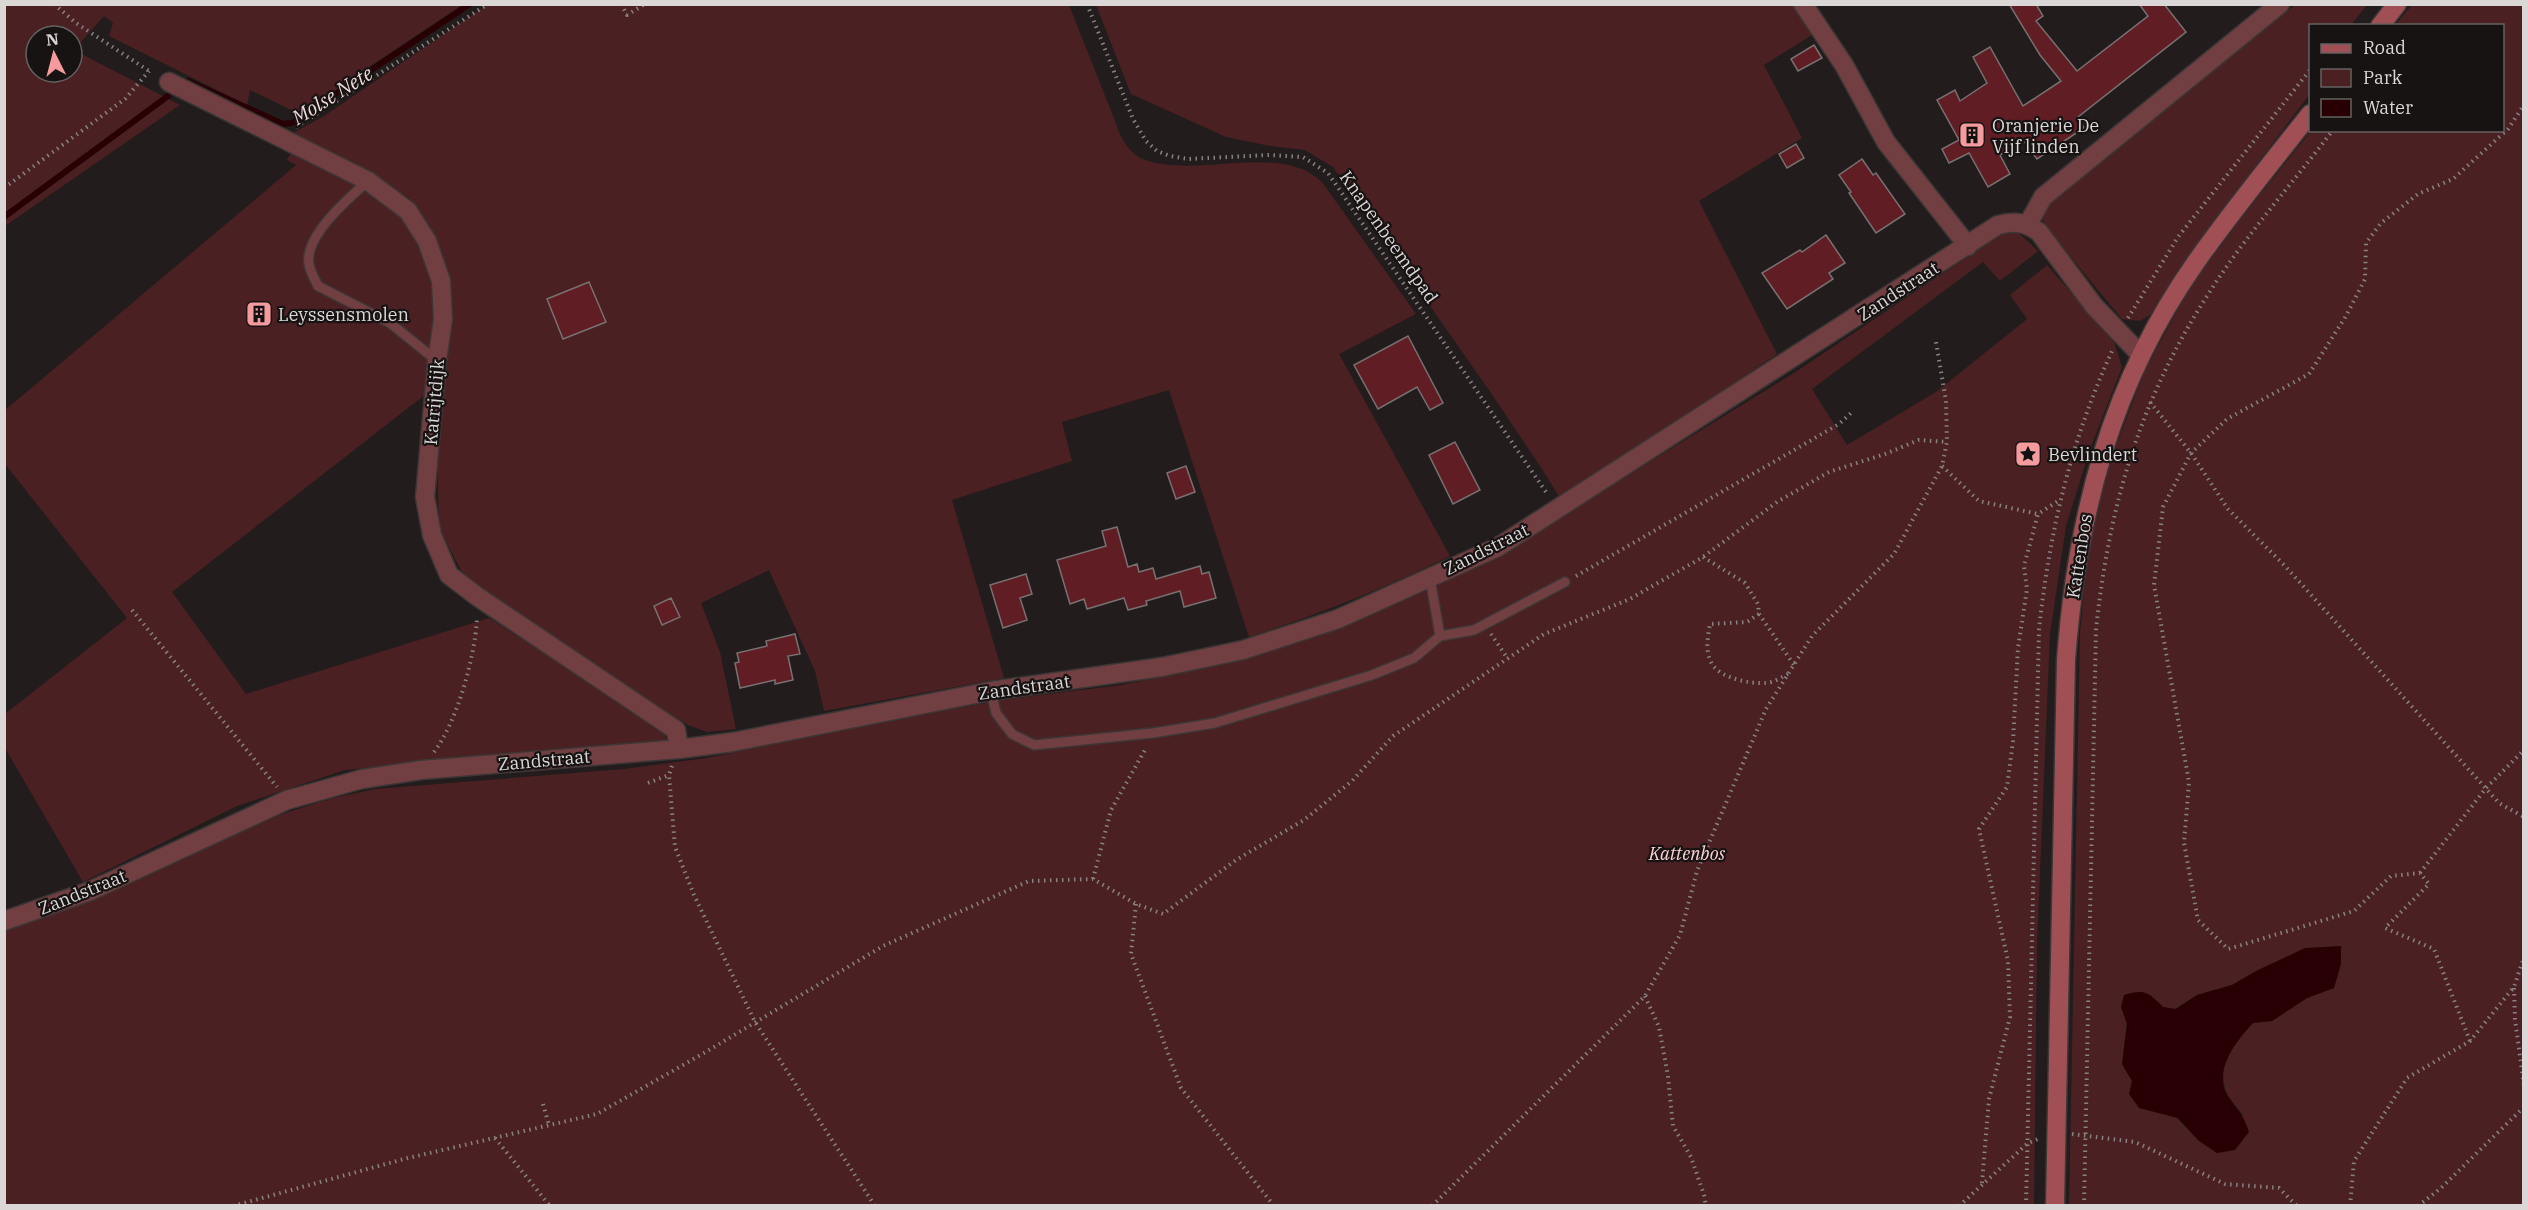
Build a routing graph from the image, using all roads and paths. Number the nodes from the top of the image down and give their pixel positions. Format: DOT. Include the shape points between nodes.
graph roads {
  1 [pos="54,4"];
  2 [pos="488,4"];
  3 [pos="621,4"];
  4 [pos="645,4"];
  5 [pos="1086,4"];
  6 [pos="1803,4"];
  7 [pos="2280,4"];
  8 [pos="2397,4"];
  9 [pos="2382,24"];
  10 [pos="148,71"];
  11 [pos="2309,71"];
  12 [pos="169,82"];
  13 [pos="2523,105"];
  14 [pos="2309,115"];
  15 [pos="2332,132"];
  16 [pos="282,136"];
  17 [pos="368,181"];
  18 [pos="4,188"];
  19 [pos="2028,224"];
  20 [pos="1968,246"];
  21 [pos="2120,333"];
  22 [pos="1936,342"];
  23 [pos="2141,355"];
  24 [pos="437,361"];
  25 [pos="2150,401"];
  26 [pos="1851,413"];
  27 [pos="1947,442"];
  28 [pos="2191,453"];
  29 [pos="1942,466"];
  30 [pos="2060,500"];
  31 [pos="1558,510"];
  32 [pos="2038,514"];
  33 [pos="1703,557"];
  34 [pos="1430,578"];
  35 [pos="1565,582"];
  36 [pos="478,597"];
  37 [pos="132,610"];
  38 [pos="1759,614"];
  39 [pos="1485,624"];
  40 [pos="1440,636"];
  41 [pos="1508,658"];
  42 [pos="1795,666"];
  43 [pos="1789,674"];
  44 [pos="991,691"];
  45 [pos="1153,733"];
  46 [pos="679,749"];
  47 [pos="2523,750"];
  48 [pos="421,770"];
  49 [pos="669,775"];
  50 [pos="648,783"];
  51 [pos="2486,788"];
  52 [pos="287,800"];
  53 [pos="2523,817"];
  54 [pos="2420,873"];
  55 [pos="1093,879"];
  56 [pos="1136,904"];
  57 [pos="4,921"];
  58 [pos="2523,957"];
  59 [pos="2514,987"];
  60 [pos="1645,996"];
  61 [pos="755,1022"];
  62 [pos="2470,1041"];
  63 [pos="2523,1086"];
  64 [pos="543,1104"];
  65 [pos="2523,1107"];
  66 [pos="549,1125"];
  67 [pos="2056,1132"];
  68 [pos="2085,1135"];
  69 [pos="495,1138"];
  70 [pos="2028,1143"];
  71 [pos="1982,1183"];
  72 [pos="232,1206"];
  73 [pos="550,1206"];
  74 [pos="875,1206"];
  75 [pos="1274,1206"];
  76 [pos="1432,1206"];
  77 [pos="1706,1206"];
  78 [pos="1959,1206"];
  79 [pos="2026,1206"];
  80 [pos="2055,1206"];
  81 [pos="2084,1206"];
  82 [pos="2297,1206"];
  83 [pos="2350,1206"];
  84 [pos="2418,1206"];
  1 -- 10 [label="path"];
  2 -- 16 [label="path"];
  3 -- 4 [label="path" via="627,15"];
  5 -- 31 [label="path, Knapenbeemdpad" via="1133,119 1157,151 1188,159 1303,157 1328,172"];
  6 -- 20 [label="street" via="1844,65 1886,142"];
  7 -- 19 [label="street" via="2043,197"];
  8 -- 9 [label="main road"];
  10 -- 12 [label="path"];
  10 -- 18 [label="path" via="125,99"];
  11 -- 21 [label="path" via="2178,237"];
  12 -- 16 [label="street, Katrijtdijk"];
  13 -- 28 [label="path" via="2508,129 2453,178 2418,194 2381,223 2366,243 2365,279 2309,374 2227,419"];
  14 -- 23 [label="main road, Kattenbos" via="2196,262"];
  15 -- 25 [label="path" via="2209,292"];
  16 -- 17 [label="street, Katrijtdijk"];
  17 -- 24 [label="street, Katrijtdijk" via="408,211 427,241 441,281 443,319"];
  17 -- 24 [label="lane" via="315,237 308,263 318,286 390,323"];
  19 -- 20 [label="street, Zandstraat" via="1998,225"];
  19 -- 21 [label="street" via="2039,232 2094,306"];
  20 -- 31 [label="street, Zandstraat"];
  21 -- 23 [label="street"];
  21 -- 30 [label="path" via="2081,425"];
  22 -- 27 [label="path" via="1946,401"];
  23 -- 67 [label="main road, Kattenbos" via="2100,456 2078,550 2071,605 2066,660"];
  24 -- 36 [label="street, Katrijtdijk" via="425,497 432,535 449,575"];
  25 -- 28 [label="path"];
  25 -- 68 [label="path" via="2119,493 2100,586 2096,630"];
  26 -- 35 [label="path" via="1839,424"];
  27 -- 29 [label="path"];
  27 -- 33 [label="path" via="1919,440 1830,472 1777,502"];
  28 -- 51 [label="path" via="2228,509"];
  28 -- 54 [label="path" via="2163,507 2154,585 2189,782 2184,843 2198,920 2228,949 2354,911 2391,876"];
  29 -- 32 [label="path" via="1979,501"];
  29 -- 42 [label="path" via="1894,554 1812,636"];
  30 -- 32 [label="path"];
  30 -- 70 [label="path" via="2039,629"];
  31 -- 34 [label="street, Zandstraat" via="1498,547"];
  32 -- 71 [label="path" via="2024,566 2027,589 2018,648 2007,787 1980,829 2008,961 2010,1017 1989,1099"];
  33 -- 38 [label="path" via="1745,583 1758,604"];
  33 -- 41 [label="path" via="1630,599 1544,634"];
  34 -- 40 [label="lane"];
  34 -- 44 [label="street, Zandstraat" via="1338,619 1243,650 1162,667"];
  35 -- 39 [label="lane"];
  36 -- 46 [label="street, Katrijtdijk" via="676,730"];
  36 -- 48 [label="path" via="470,666 444,738"];
  37 -- 52 [label="path"];
  38 -- 42 [label="path"];
  38 -- 43 [label="path" via="1747,622 1710,624 1707,642 1711,663 1723,674 1748,682 1768,683"];
  39 -- 40 [label="lane"];
  39 -- 41 [label="path"];
  40 -- 45 [label="lane" via="1414,658 1372,675 1215,723"];
  41 -- 56 [label="path" via="1393,736 1352,780 1304,820 1236,860 1163,914"];
  42 -- 43 [label="path"];
  43 -- 60 [label="path" via="1767,709 1726,799 1697,871 1680,935"];
  44 -- 45 [label="lane" via="996,713 1012,734 1035,745"];
  44 -- 46 [label="street, Zandstraat"];
  45 -- 55 [label="path" via="1111,810"];
  46 -- 48 [label="street, Zandstraat"];
  46 -- 49 [label="path"];
  47 -- 51 [label="path"];
  48 -- 52 [label="street, Zandstraat" via="362,779"];
  49 -- 50 [label="path"];
  49 -- 61 [label="path" via="675,847"];
  51 -- 53 [label="path" via="2499,803"];
  51 -- 54 [label="path"];
  52 -- 57 [label="street, Zandstraat" via="90,891"];
  54 -- 62 [label="path" via="2428,884 2385,928 2434,949"];
  55 -- 56 [label="path"];
  55 -- 61 [label="path" via="1029,881 883,946"];
  56 -- 75 [label="path" via="1131,954 1181,1088"];
  58 -- 59 [label="path"];
  59 -- 62 [label="path"];
  59 -- 63 [label="path"];
  60 -- 76 [label="path"];
  60 -- 77 [label="path" via="1659,1027 1673,1126 1691,1157"];
  61 -- 66 [label="path" via="597,1113"];
  61 -- 74 [label="path"];
  62 -- 83 [label="path" via="2407,1078 2354,1161"];
  64 -- 66 [label="path"];
  65 -- 84 [label="path"];
  66 -- 69 [label="path"];
  67 -- 68 [label="path"];
  67 -- 70 [label="path"];
  67 -- 80 [label="main road, Kattenbos"];
  68 -- 81 [label="path"];
  68 -- 82 [label="path" via="2135,1142 2225,1184 2278,1188"];
  69 -- 72 [label="path"];
  69 -- 73 [label="path"];
  70 -- 71 [label="path"];
  70 -- 79 [label="path"];
  71 -- 78 [label="path"];
}
